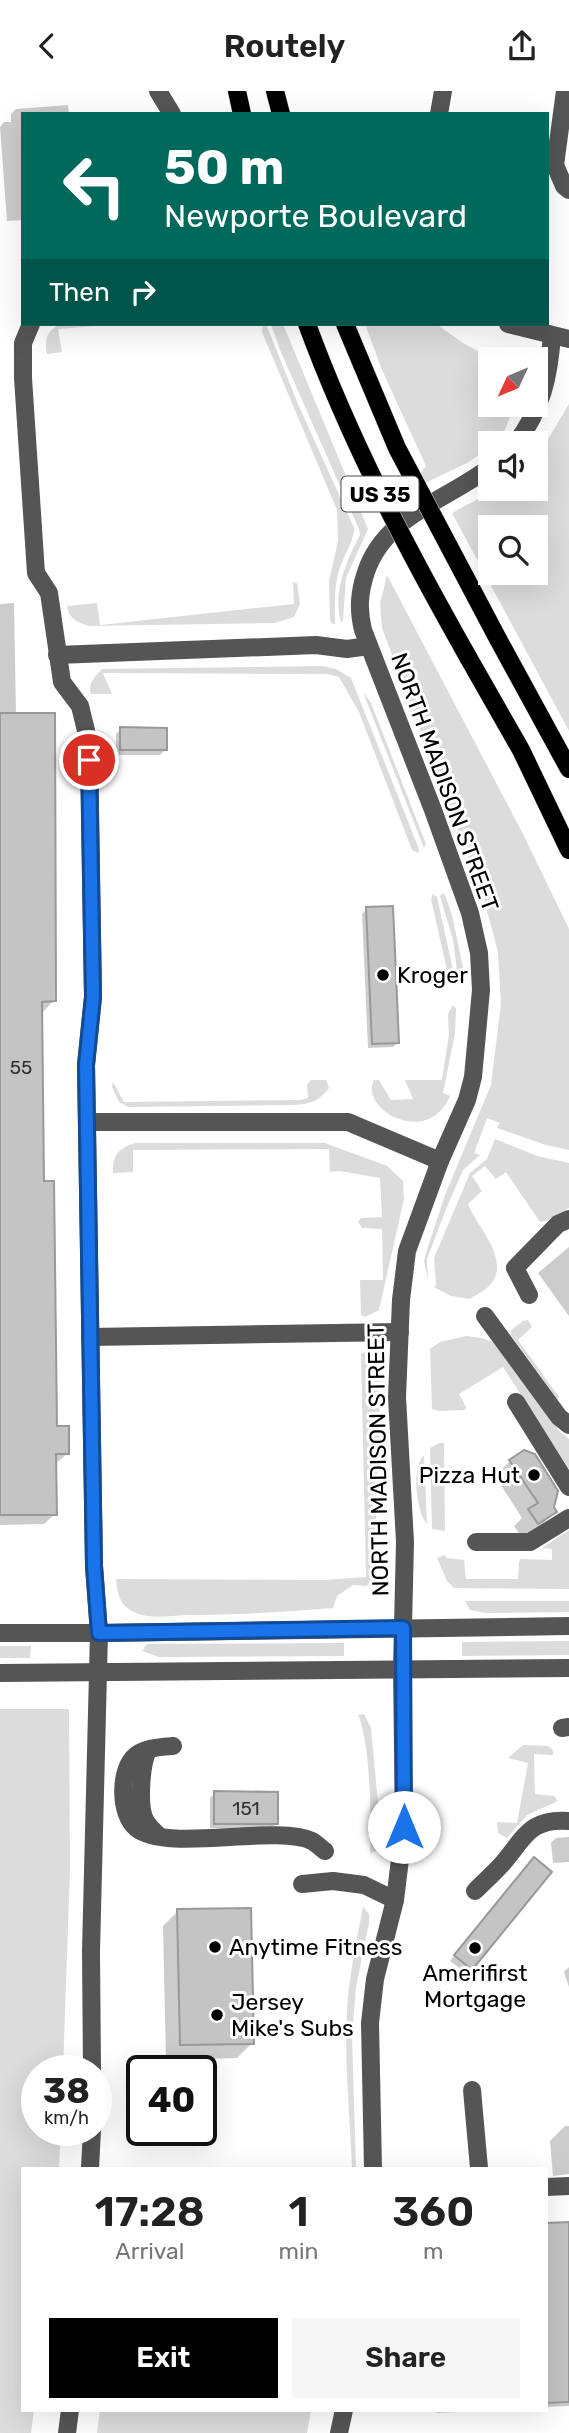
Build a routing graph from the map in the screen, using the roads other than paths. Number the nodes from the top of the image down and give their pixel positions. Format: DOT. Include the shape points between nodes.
graph roads {
  1 [pos="158,91"];
  2 [pos="237,91"];
  3 [pos="275,91"];
  4 [pos="443,91"];
  5 [pos="565,91"];
  6 [pos="171,112"];
  7 [pos="242,112"];
  8 [pos="280,112"];
  9 [pos="439,112"];
  10 [pos="569,190"];
  11 [pos="30,326"];
  12 [pos="308,326"];
  13 [pos="346,326"];
  14 [pos="516,326"];
  15 [pos="560,337"];
  16 [pos="525,431"];
  17 [pos="478,475"];
  18 [pos="369,646"];
  19 [pos="57,655"];
  20 [pos="566,761"];
  21 [pos="569,850"];
  22 [pos="87,1122"];
  23 [pos="440,1161"];
  24 [pos="569,1219"];
  25 [pos="529,1294"];
  26 [pos="485,1317"];
  27 [pos="400,1332"];
  28 [pos="90,1337"];
  29 [pos="516,1402"];
  30 [pos="569,1425"];
  31 [pos="569,1487"];
  32 [pos="569,1518"];
  33 [pos="476,1542"];
  34 [pos="569,1626"];
  35 [pos="403,1628"];
  36 [pos="0,1633"];
  37 [pos="99,1633"];
  38 [pos="402,1668"];
  39 [pos="569,1668"];
  40 [pos="99,1672"];
  41 [pos="0,1673"];
  42 [pos="173,1746"];
  43 [pos="569,1821"];
  44 [pos="325,1851"];
  45 [pos="302,1884"];
  46 [pos="475,1891"];
  47 [pos="395,1900"];
  48 [pos="92,2055"];
  49 [pos="472,2090"];
  50 [pos="91,2146"];
  51 [pos="90,2167"];
  52 [pos="373,2167"];
  53 [pos="479,2167"];
  54 [pos="569,2186"];
  55 [pos="548,2187"];
  56 [pos="70,2412"];
  57 [pos="344,2412"];
  58 [pos="66,2433"];
  59 [pos="339,2433"];
  1 -- 6 [label="street"];
  2 -- 7 [label="main road"];
  3 -- 8 [label="main road"];
  4 -- 9 [label="street"];
  5 -- 10 [label="street" via="555,165"];
  11 -- 19 [label="street" via="23,343 23,378 31,524 36,573 49,593"];
  12 -- 21 [label="main road, US 35, bridge" via="330,386 404,542 521,750"];
  13 -- 20 [label="main road, US 35, bridge" via="397,448"];
  14 -- 15 [label="street"];
  15 -- 16 [label="street"];
  17 -- 18 [label="street, NORTH MADISON STREET" via="388,533 377,546 359,599"];
  18 -- 19 [label="street"];
  18 -- 23 [label="street, NORTH MADISON STREET" via="455,869 479,953 473,1077"];
  19 -- 22 [label="street" via="62,682 80,706 89,743 93,997 86,1065"];
  22 -- 23 [label="street" via="348,1122"];
  22 -- 28 [label="street"];
  23 -- 27 [label="street, NORTH MADISON STREET" via="407,1251"];
  24 -- 25 [label="street" via="558,1224 516,1268"];
  26 -- 30 [label="street"];
  27 -- 28 [label="street"];
  27 -- 35 [label="street, NORTH MADISON STREET" via="397,1397 405,1542"];
  28 -- 37 [label="street"];
  29 -- 31 [label="street"];
  32 -- 33 [label="street" via="530,1542"];
  34 -- 35 [label="street"];
  35 -- 37 [label="street"];
  35 -- 38 [label="street, NORTH MADISON STREET"];
  36 -- 37 [label="street"];
  37 -- 40 [label="street"];
  38 -- 39 [label="street"];
  38 -- 40 [label="street"];
  38 -- 47 [label="street, NORTH MADISON STREET" via="404,1827"];
  40 -- 41 [label="street"];
  40 -- 48 [label="street"];
  42 -- 44 [label="street" via="148,1750 134,1758 125,1775 125,1810 136,1828 172,1838 311,1840"];
  43 -- 46 [label="street" via="540,1822 526,1832"];
  45 -- 47 [label="street" via="364,1885"];
  47 -- 52 [label="street, NORTH MADISON STREET" via="375,1979 370,2023"];
  49 -- 53 [label="street"];
  50 -- 51 [label="street"];
  54 -- 55 [label="street"];
  56 -- 58 [label="street"];
  57 -- 59 [label="street"];
}
